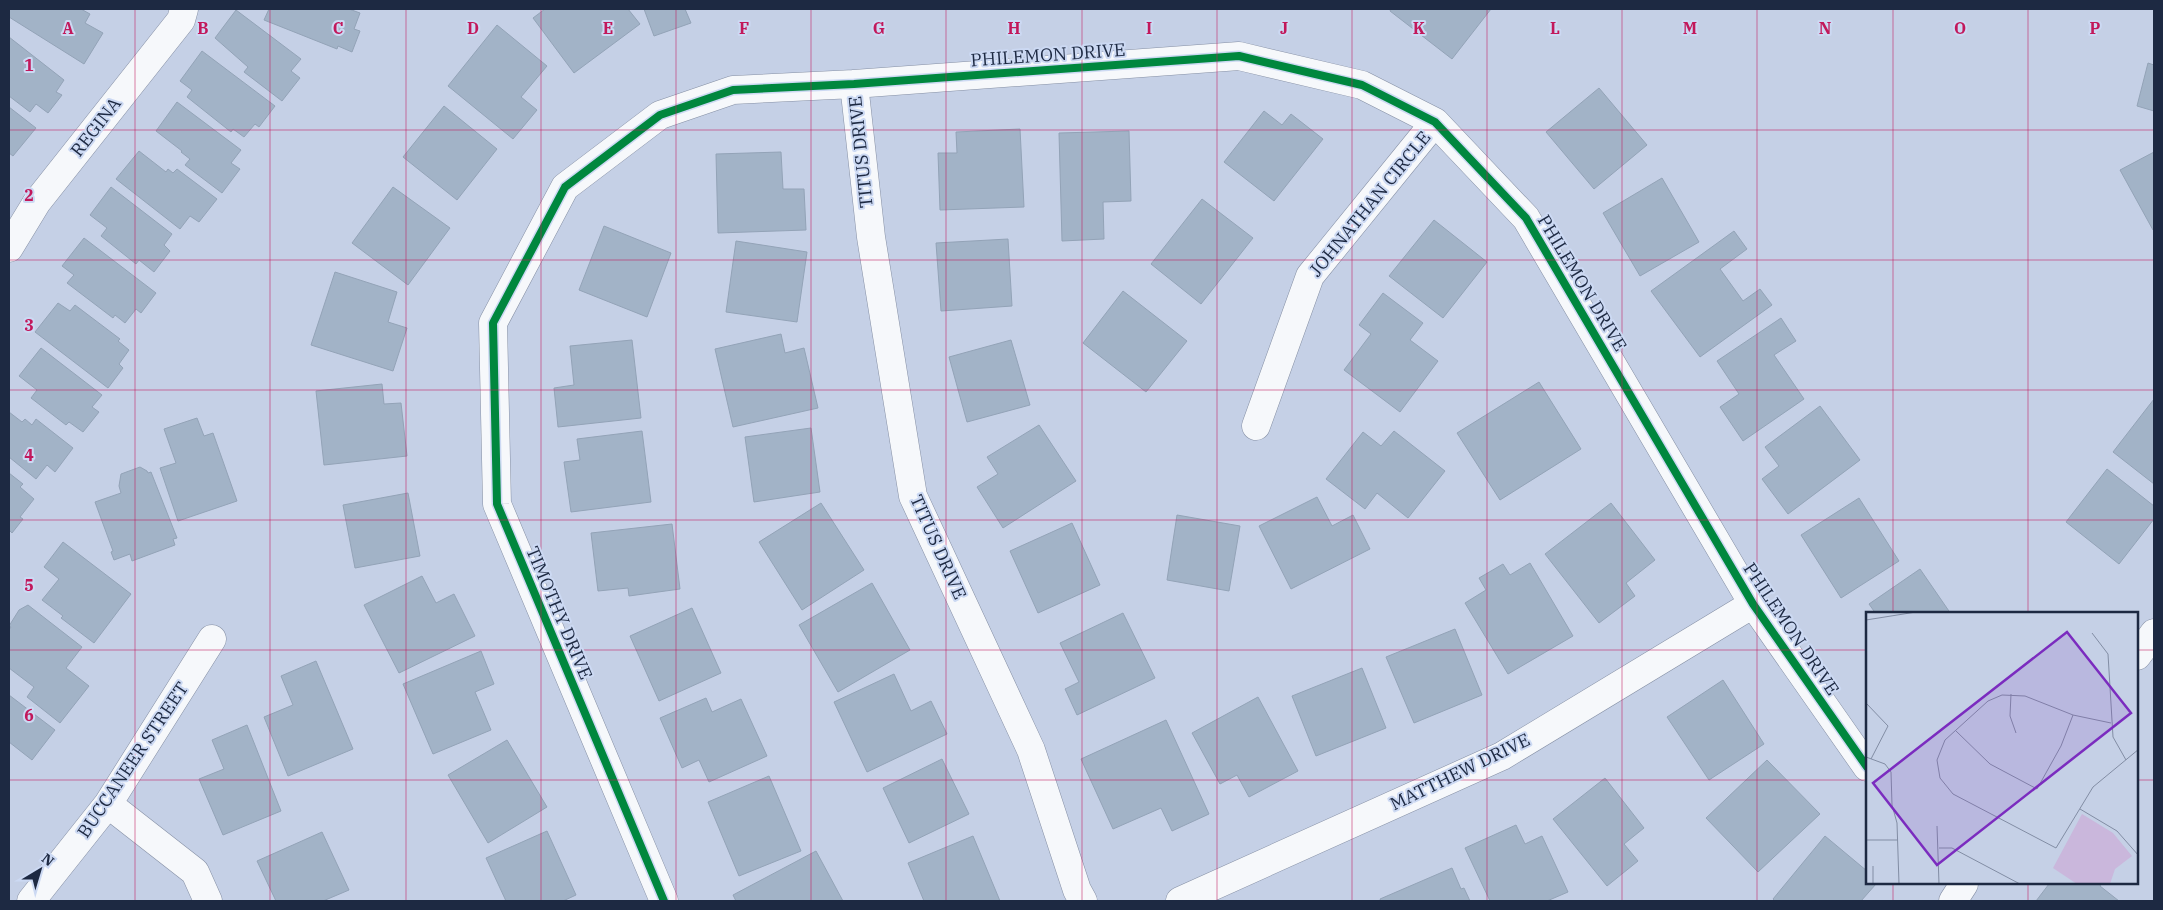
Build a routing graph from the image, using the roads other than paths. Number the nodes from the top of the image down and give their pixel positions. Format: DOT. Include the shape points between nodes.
graph roads {
  1 [pos="184,9"];
  2 [pos="854,84"];
  3 [pos="1435,122"];
  4 [pos="9,248"];
  5 [pos="493,323"];
  6 [pos="1256,426"];
  7 [pos="1753,604"];
  8 [pos="2154,633"];
  9 [pos="212,639"];
  10 [pos="2138,655"];
  11 [pos="1866,766"];
  12 [pos="108,804"];
  13 [pos="1963,885"];
  14 [pos="31,901"];
  15 [pos="208,901"];
  16 [pos="664,901"];
  17 [pos="1083,901"];
  18 [pos="1180,901"];
  19 [pos="1953,901"];
  1 -- 4 [label="street, REGINA" via="181,20 37,202"];
  2 -- 3 [label="street, PHILEMON DRIVE" via="1239,56 1362,85"];
  2 -- 5 [label="street, PHILEMON DRIVE" via="733,90 660,115 566,186"];
  2 -- 17 [label="street, TITUS DRIVE" via="871,237 913,496 1031,750"];
  3 -- 6 [label="street, JOHNATHAN CIRCLE" via="1310,276"];
  3 -- 7 [label="street, PHILEMON DRIVE" via="1526,218"];
  5 -- 16 [label="street, TIMOTHY DRIVE" via="497,504"];
  7 -- 11 [label="street, PHILEMON DRIVE"];
  7 -- 18 [label="street, MATTHEW DRIVE" via="1502,756"];
  8 -- 10 [label="street"];
  9 -- 12 [label="street, BUCCANEER STREET"];
  12 -- 14 [label="street, BUCCANEER STREET"];
  12 -- 15 [label="street" via="195,872"];
  13 -- 19 [label="street"];
}
